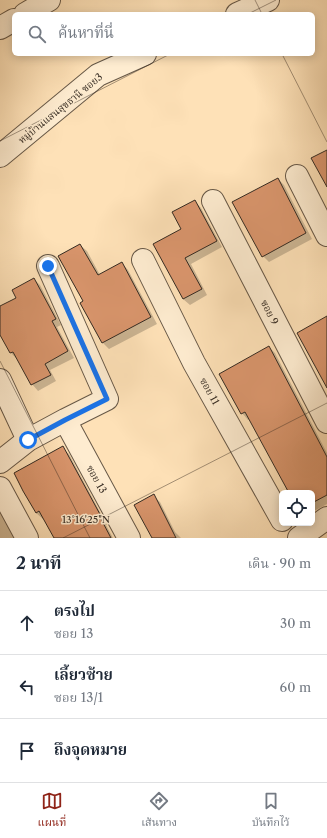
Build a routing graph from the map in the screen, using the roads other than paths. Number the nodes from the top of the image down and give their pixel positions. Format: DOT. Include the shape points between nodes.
graph roads {
  1 [pos="49,0"];
  2 [pos="268,0"];
  3 [pos="28,12"];
  4 [pos="241,12"];
  5 [pos="12,21"];
  6 [pos="0,28"];
  7 [pos="141,56"];
  8 [pos="0,156"];
  9 [pos="297,176"];
  10 [pos="213,201"];
  11 [pos="327,235"];
  12 [pos="143,260"];
  13 [pos="48,266"];
  14 [pos="0,380"];
  15 [pos="65,420"];
  16 [pos="327,422"];
  17 [pos="28,440"];
  18 [pos="0,462"];
  19 [pos="0,488"];
  20 [pos="279,515"];
  21 [pos="327,518"];
  22 [pos="286,526"];
  23 [pos="27,538"];
  24 [pos="129,538"];
  25 [pos="292,538"];
  26 [pos="299,538"];
  1 -- 3 [label="street"];
  2 -- 4 [label="street"];
  5 -- 6 [label="street"];
  7 -- 8 [label="street, หมู่บ้านแสนสุขธานี ซอย3" via="98,75"];
  9 -- 11 [label="street"];
  10 -- 16 [label="street, ซอย 9"];
  12 -- 20 [label="street, ซอย 11" via="194,363"];
  13 -- 15 [label="street" via="107,399"];
  14 -- 17 [label="street"];
  15 -- 17 [label="street"];
  15 -- 24 [label="street, ซอย 13"];
  17 -- 18 [label="street"];
  19 -- 23 [label="street"];
  21 -- 26 [label="street"];
  22 -- 25 [label="street"];
}
